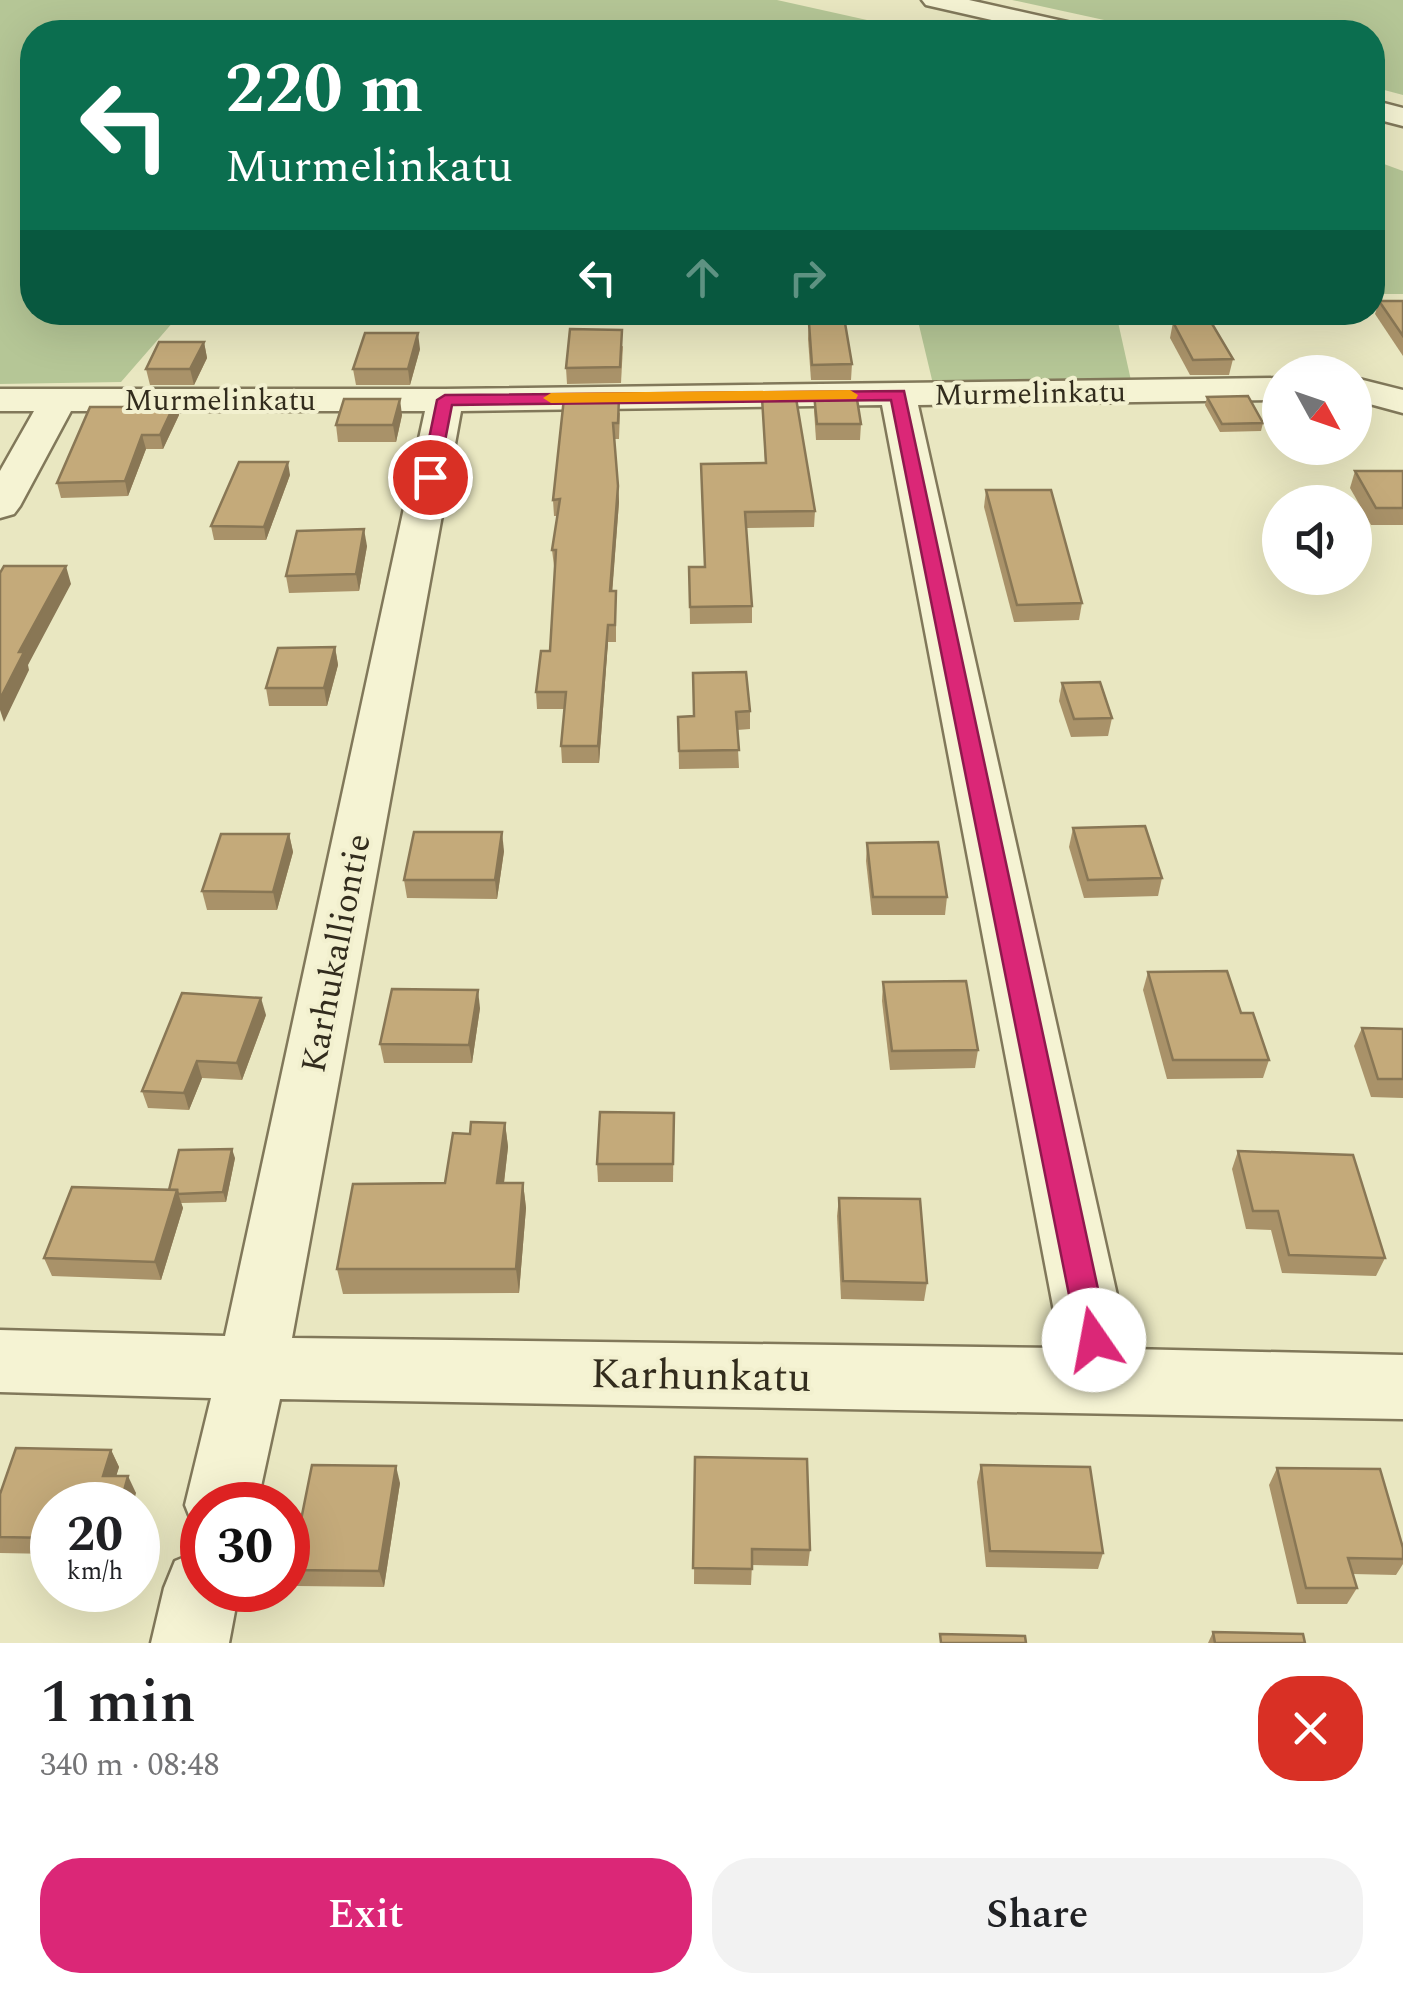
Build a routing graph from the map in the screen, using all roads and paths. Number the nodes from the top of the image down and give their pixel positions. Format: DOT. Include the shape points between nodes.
graph roads {
  1 [pos="935,0"];
  2 [pos="1023,20"];
  3 [pos="1262,390"];
  4 [pos="1372,393"];
  5 [pos="898,395"];
  6 [pos="0,400"];
  7 [pos="59,400"];
  8 [pos="445,400"];
  9 [pos="1399,400"];
  10 [pos="0,506"];
  11 [pos="0,1361"];
  12 [pos="252,1370"];
  13 [pos="1102,1378"];
  14 [pos="1403,1387"];
  15 [pos="226,1482"];
  16 [pos="197,1612"];
  17 [pos="190,1643"];
  1 -- 2 [label="street"];
  3 -- 5 [label="street, Murmelinkatu"];
  4 -- 9 [label="street"];
  5 -- 8 [label="street, Murmelinkatu"];
  5 -- 13 [label="street"];
  6 -- 7 [label="street, Murmelinkatu"];
  7 -- 8 [label="street, Murmelinkatu"];
  7 -- 10 [label="street"];
  8 -- 12 [label="street, Karhukalliontie"];
  11 -- 12 [label="street, Karhunkatu"];
  12 -- 13 [label="street, Karhunkatu"];
  12 -- 15 [label="street, Karhukalliontie"];
  13 -- 14 [label="street, Karhunkatu"];
  16 -- 17 [label="street"];
}
